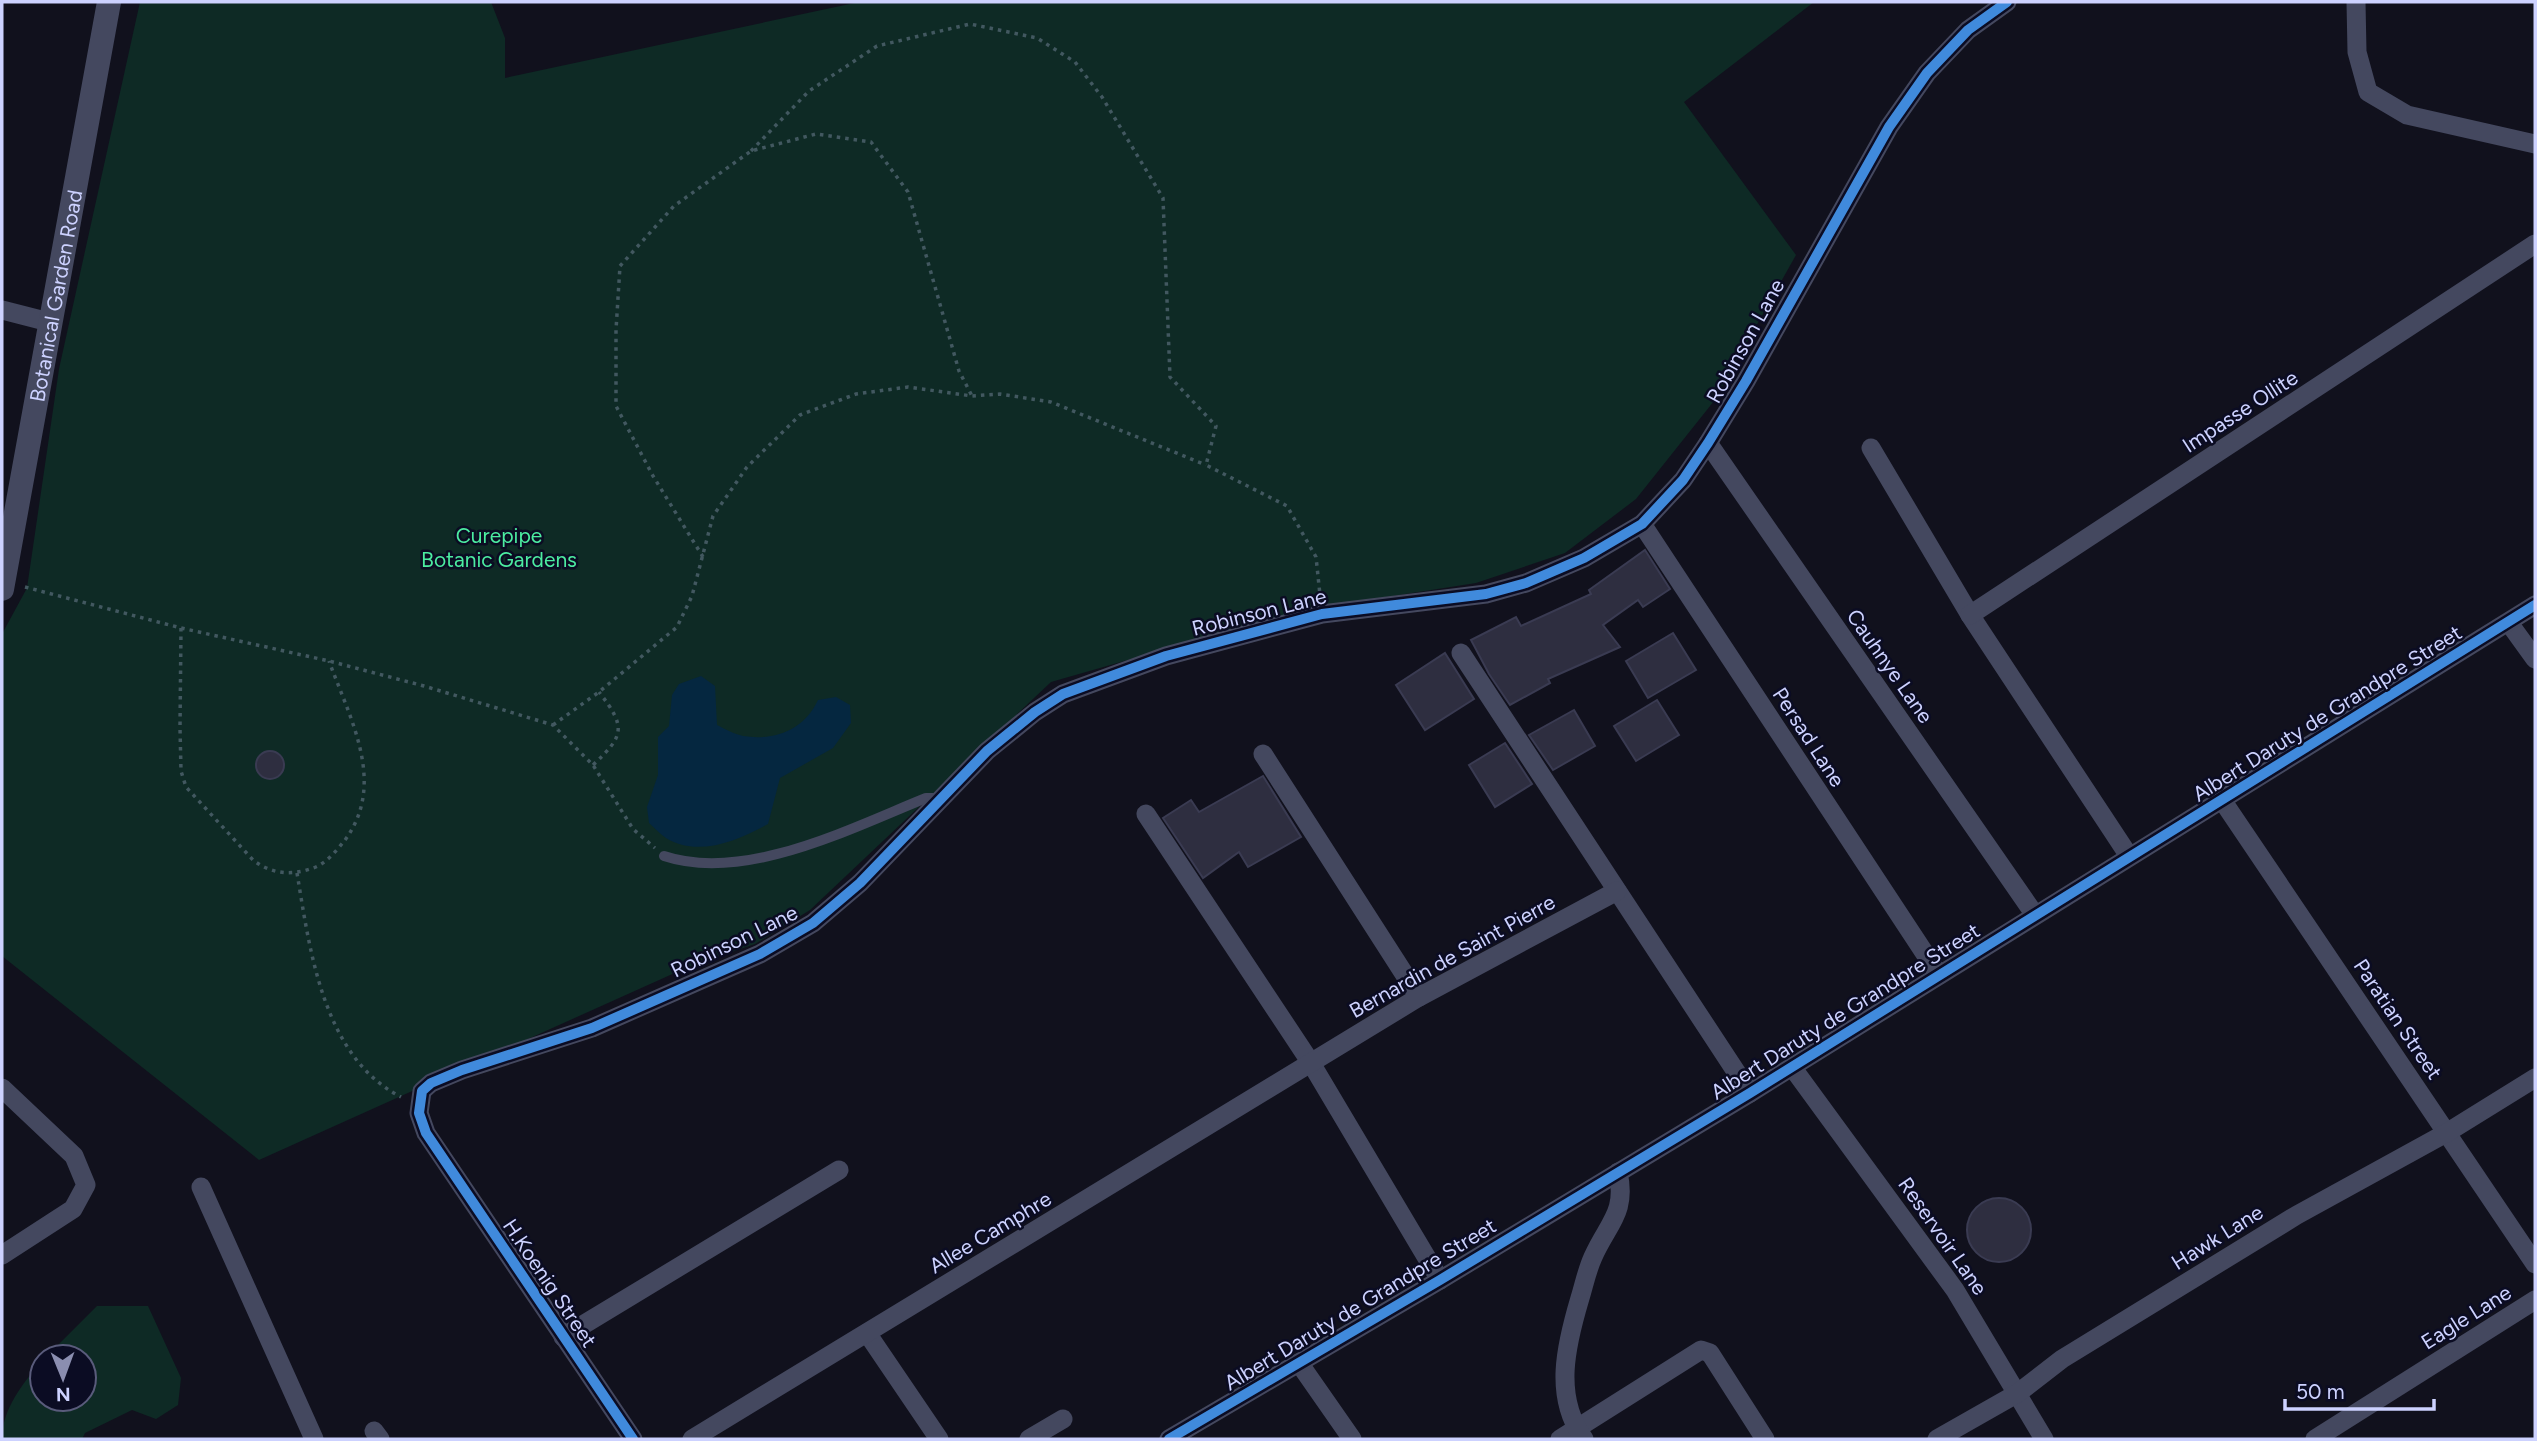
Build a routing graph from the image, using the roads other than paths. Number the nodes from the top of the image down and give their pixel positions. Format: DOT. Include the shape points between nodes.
graph roads {
  1 [pos="109,2"];
  2 [pos="2007,2"];
  3 [pos="2356,2"];
  4 [pos="2535,144"];
  5 [pos="2535,244"];
  6 [pos="2,310"];
  7 [pos="49,322"];
  8 [pos="1708,443"];
  9 [pos="1871,448"];
  10 [pos="1642,524"];
  11 [pos="3,586"];
  12 [pos="2535,605"];
  13 [pos="1970,615"];
  14 [pos="2509,623"];
  15 [pos="1461,653"];
  16 [pos="2535,659"];
  17 [pos="1264,754"];
  18 [pos="940,798"];
  19 [pos="2222,800"];
  20 [pos="1146,814"];
  21 [pos="664,856"];
  22 [pos="2129,856"];
  23 [pos="1617,891"];
  24 [pos="2035,915"];
  25 [pos="1939,975"];
  26 [pos="1419,997"];
  27 [pos="1311,1063"];
  28 [pos="1792,1067"];
  29 [pos="2535,1078"];
  30 [pos="2,1088"];
  31 [pos="1750,1093"];
  32 [pos="2448,1132"];
  33 [pos="435,1149"];
  34 [pos="839,1170"];
  35 [pos="1618,1172"];
  36 [pos="201,1187"];
  37 [pos="2,1255"];
  38 [pos="2535,1264"];
  39 [pos="1440,1280"];
  40 [pos="2535,1300"];
  41 [pos="867,1333"];
  42 [pos="563,1337"];
  43 [pos="1299,1363"];
  44 [pos="2018,1393"];
  45 [pos="1063,1419"];
  46 [pos="1573,1436"];
  47 [pos="314,1439"];
  48 [pos="633,1439"];
  49 [pos="692,1439"];
  50 [pos="939,1439"];
  51 [pos="1029,1439"];
  52 [pos="1169,1439"];
  53 [pos="1352,1439"];
  54 [pos="1765,1439"];
  55 [pos="1937,1439"];
  56 [pos="2044,1439"];
  57 [pos="2315,1439"];
  1 -- 7 [label="street, Botanical Garden Road"];
  2 -- 8 [label="street, Robinson Lane" via="1968,30 1927,73 1889,127"];
  3 -- 4 [label="street" via="2357,52 2368,92 2407,115"];
  5 -- 13 [label="street, Impasse Ollite"];
  6 -- 7 [label="street"];
  7 -- 11 [label="street, Botanical Garden Road"];
  8 -- 10 [label="street, Robinson Lane" via="1683,480"];
  8 -- 24 [label="street, Cauhnye Lane"];
  9 -- 13 [label="street"];
  10 -- 18 [label="street, Robinson Lane" via="1584,558 1526,583 1486,594 1322,614 1166,656 1063,694 987,751"];
  10 -- 25 [label="street, Persad Lane"];
  12 -- 14 [label="street, Albert Daruty de Grandpre Street"];
  13 -- 22 [label="street"];
  14 -- 16 [label="street"];
  14 -- 19 [label="street, Albert Daruty de Grandpre Street"];
  15 -- 23 [label="street"];
  17 -- 26 [label="street"];
  18 -- 21 [label="lane" via="926,798 797,847 743,862 710,865"];
  18 -- 33 [label="street, Robinson Lane" via="860,883 813,923 760,954 592,1028 431,1083 422,1091 419,1113"];
  19 -- 22 [label="street, Albert Daruty de Grandpre Street"];
  19 -- 32 [label="street, Paratian Street"];
  20 -- 27 [label="street"];
  22 -- 24 [label="street, Albert Daruty de Grandpre Street"];
  23 -- 26 [label="street, Bernardin de Saint Pierre"];
  23 -- 31 [label="street"];
  24 -- 25 [label="street, Albert Daruty de Grandpre Street"];
  25 -- 28 [label="street, Albert Daruty de Grandpre Street"];
  26 -- 27 [label="street, Bernardin de Saint Pierre"];
  27 -- 39 [label="street"];
  27 -- 41 [label="street, Allee Camphre"];
  28 -- 31 [label="street, Albert Daruty de Grandpre Street"];
  28 -- 44 [label="street, Reservoir Lane" via="1955,1290"];
  29 -- 32 [label="street, Hawk Lane"];
  30 -- 37 [label="street" via="74,1156 86,1185 73,1209"];
  31 -- 35 [label="street, Albert Daruty de Grandpre Street"];
  32 -- 38 [label="street, Paratian Street"];
  32 -- 44 [label="street, Hawk Lane" via="2297,1215 2062,1359"];
  33 -- 42 [label="street, H.Koenig Street"];
  34 -- 42 [label="street"];
  35 -- 39 [label="street, Albert Daruty de Grandpre Street"];
  35 -- 46 [label="street" via="1621,1203 1592,1257 1564,1365"];
  36 -- 47 [label="street"];
  39 -- 43 [label="street, Albert Daruty de Grandpre Street"];
  40 -- 57 [label="street, Eagle Lane"];
  41 -- 49 [label="street, Allee Camphre"];
  41 -- 50 [label="street"];
  42 -- 48 [label="street, H.Koenig Street"];
  43 -- 52 [label="street, Albert Daruty de Grandpre Street"];
  43 -- 53 [label="street"];
  44 -- 55 [label="street, Hawk Lane"];
  44 -- 56 [label="street, Reservoir Lane"];
  45 -- 51 [label="street"];
  46 -- 54 [label="street" via="1706,1350"];
}
